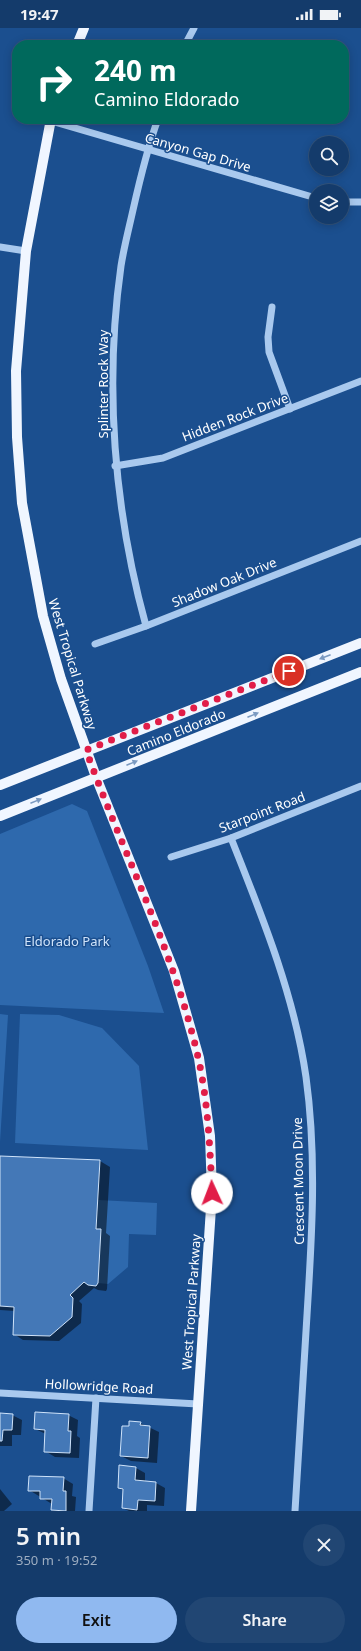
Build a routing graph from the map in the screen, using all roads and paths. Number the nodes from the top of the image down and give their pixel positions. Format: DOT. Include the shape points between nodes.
graph roads {
  1 [pos="84,28"];
  2 [pos="194,28"];
  3 [pos="79,40"];
  4 [pos="188,40"];
  5 [pos="50,124"];
  6 [pos="64,124"];
  7 [pos="156,124"];
  8 [pos="146,150"];
  9 [pos="309,196"];
  10 [pos="349,202"];
  11 [pos="361,202"];
  12 [pos="0,247"];
  13 [pos="26,252"];
  14 [pos="272,307"];
  15 [pos="361,380"];
  16 [pos="290,409"];
  17 [pos="115,466"];
  18 [pos="361,541"];
  19 [pos="146,626"];
  20 [pos="361,643"];
  21 [pos="95,644"];
  22 [pos="361,672"];
  23 [pos="86,750"];
  24 [pos="96,777"];
  25 [pos="0,785"];
  26 [pos="361,786"];
  27 [pos="0,816"];
  28 [pos="231,838"];
  29 [pos="171,857"];
  30 [pos="0,1393"];
  31 [pos="96,1398"];
  32 [pos="198,1404"];
  33 [pos="89,1511"];
  34 [pos="191,1511"];
  35 [pos="295,1511"];
  1 -- 3 [label="main road"];
  2 -- 4 [label="street"];
  5 -- 13 [label="main road, West Tropical Parkway"];
  6 -- 8 [label="street, Canyon Gap Drive"];
  7 -- 8 [label="street, Splinter Rock Way"];
  8 -- 9 [label="street, Canyon Gap Drive"];
  8 -- 17 [label="street, Splinter Rock Way" via="121,265 113,348"];
  10 -- 11 [label="street"];
  12 -- 13 [label="street"];
  13 -- 23 [label="main road, West Tropical Parkway" via="16,371 22,503 43,616 61,679"];
  14 -- 16 [label="street" via="269,352"];
  15 -- 16 [label="street, Hidden Rock Drive"];
  16 -- 17 [label="street, Hidden Rock Drive" via="163,458"];
  17 -- 19 [label="street, Splinter Rock Way" via="134,582"];
  18 -- 19 [label="street, Shadow Oak Drive"];
  19 -- 21 [label="street, Shadow Oak Drive"];
  20 -- 23 [label="main road, Camino Eldorado, one-way"];
  24 -- 22 [label="main road, Camino Eldorado, one-way"];
  23 -- 24 [label="main road, West Tropical Parkway"];
  23 -- 25 [label="main road, Camino Eldorado"];
  27 -- 24 [label="main road, Camino Eldorado, one-way"];
  24 -- 32 [label="main road, West Tropical Parkway" via="174,971 199,1058 210,1136 212,1193"];
  26 -- 28 [label="street, Starpoint Road"];
  28 -- 29 [label="street, Starpoint Road"];
  28 -- 35 [label="street, Crescent Moon Drive" via="271,937 290,1000 306,1076 312,1141 313,1220"];
  30 -- 31 [label="street, Hollowridge Road"];
  31 -- 32 [label="street, Hollowridge Road"];
  31 -- 33 [label="street"];
  32 -- 34 [label="main road, West Tropical Parkway"];
}
